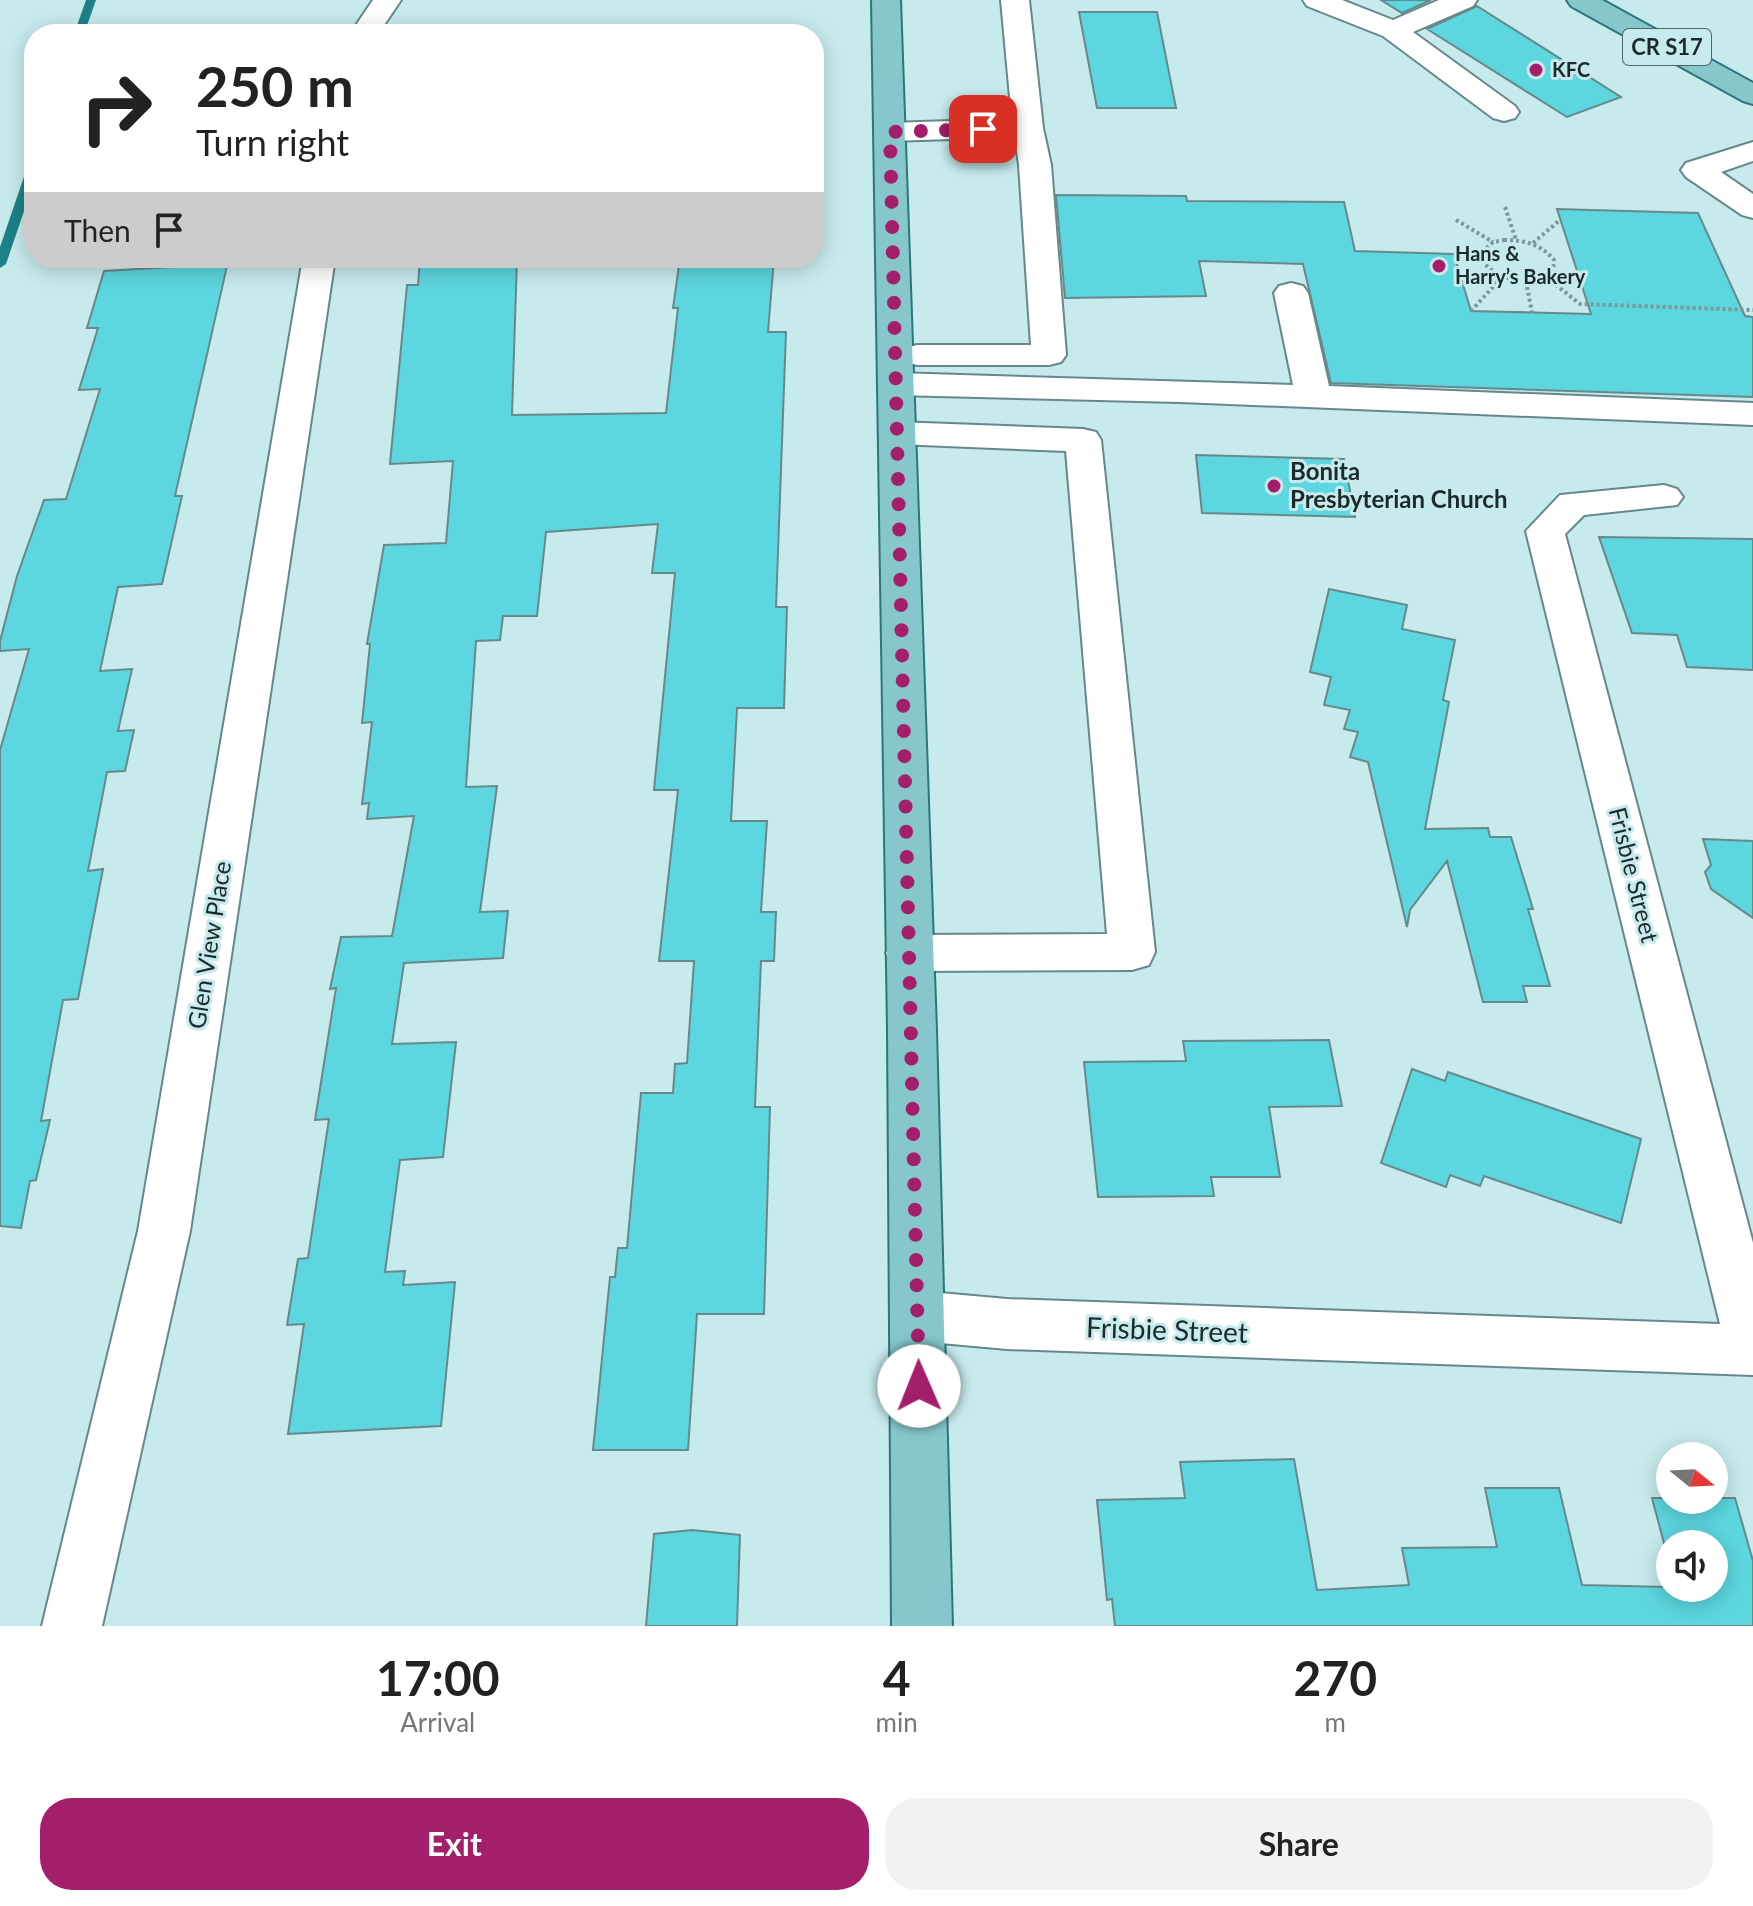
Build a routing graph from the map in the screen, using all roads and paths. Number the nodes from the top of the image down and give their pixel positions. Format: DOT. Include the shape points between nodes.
graph roads {
  1 [pos="387,0"];
  2 [pos="886,0"];
  3 [pos="1015,0"];
  4 [pos="1317,0"];
  5 [pos="1463,0"];
  6 [pos="1581,0"];
  7 [pos="371,24"];
  8 [pos="1393,30"];
  9 [pos="1753,95"];
  10 [pos="1504,112"];
  11 [pos="1028,128"];
  12 [pos="890,132"];
  13 [pos="1753,151"];
  14 [pos="1505,207"];
  15 [pos="1753,208"];
  16 [pos="1456,220"];
  17 [pos="1560,220"];
  18 [pos="1516,240"];
  19 [pos="1493,242"];
  20 [pos="1533,244"];
  21 [pos="317,268"];
  22 [pos="1502,277"];
  23 [pos="1546,277"];
  24 [pos="1526,281"];
  25 [pos="1291,293"];
  26 [pos="1753,310"];
  27 [pos="1471,311"];
  28 [pos="1532,313"];
  29 [pos="895,369"];
  30 [pos="1313,396"];
  31 [pos="1753,414"];
  32 [pos="897,433"];
  33 [pos="1664,497"];
  34 [pos="909,953"];
  35 [pos="918,1316"];
  36 [pos="1753,1348"];
  37 [pos="72,1626"];
  38 [pos="922,1626"];
  1 -- 7 [label="street"];
  2 -- 12 [label="main road"];
  3 -- 11 [label="street"];
  4 -- 8 [label="street"];
  5 -- 8 [label="street"];
  6 -- 9 [label="main road, CR S17"];
  8 -- 10 [label="street"];
  11 -- 12 [label="street"];
  11 -- 29 [label="street" via="1049,355"];
  12 -- 29 [label="main road"];
  13 -- 15 [label="street" via="1697,170"];
  14 -- 18 [label="path"];
  16 -- 19 [label="path"];
  17 -- 20 [label="path"];
  18 -- 19 [label="path"];
  18 -- 20 [label="path"];
  19 -- 22 [label="path" via="1481,260"];
  20 -- 23 [label="path" via="1554,260 1553,272"];
  21 -- 37 [label="street, Glen View Place" via="164,1231"];
  22 -- 24 [label="path"];
  22 -- 27 [label="path"];
  23 -- 24 [label="path"];
  23 -- 26 [label="path" via="1580,304"];
  24 -- 28 [label="path"];
  25 -- 30 [label="street"];
  29 -- 30 [label="street"];
  29 -- 32 [label="main road"];
  30 -- 31 [label="street"];
  32 -- 34 [label="main road"];
  32 -- 34 [label="street" via="1083,440 1132,952"];
  33 -- 36 [label="street, Frisbie Street" via="1573,504 1545,531"];
  34 -- 35 [label="main road"];
  35 -- 36 [label="street, Frisbie Street" via="1007,1324"];
  35 -- 38 [label="main road"];
}
